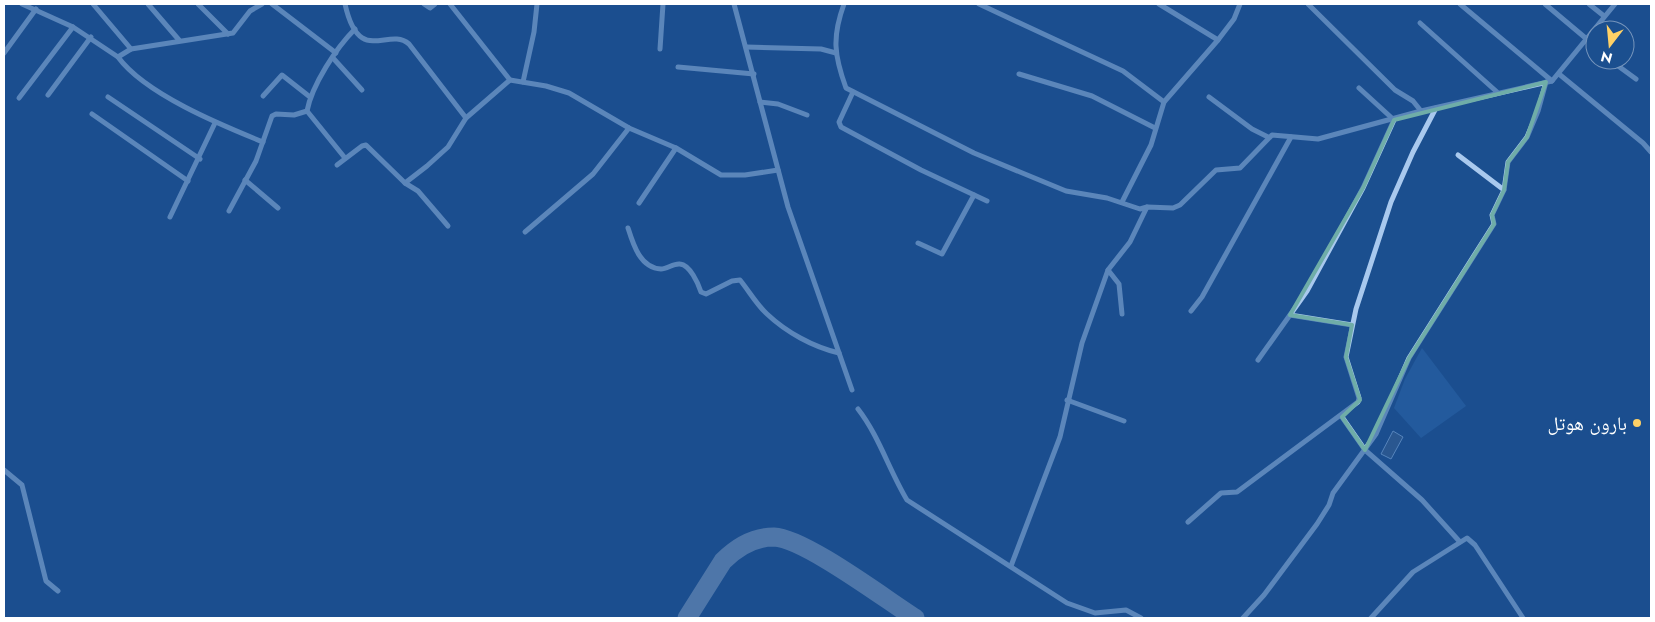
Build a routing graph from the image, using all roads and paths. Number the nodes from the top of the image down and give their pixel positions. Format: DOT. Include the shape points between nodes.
graph roads {
  1 [pos="22,4"];
  2 [pos="93,4"];
  3 [pos="148,4"];
  4 [pos="198,4"];
  5 [pos="262,4"];
  6 [pos="272,4"];
  7 [pos="345,4"];
  8 [pos="424,4"];
  9 [pos="435,4"];
  10 [pos="450,4"];
  11 [pos="537,4"];
  12 [pos="663,4"];
  13 [pos="734,4"];
  14 [pos="844,4"];
  15 [pos="979,4"];
  16 [pos="1159,4"];
  17 [pos="1240,4"];
  18 [pos="1308,4"];
  19 [pos="1460,4"];
  20 [pos="1545,4"];
  21 [pos="1589,4"];
  22 [pos="1615,4"];
  23 [pos="36,9"];
  24 [pos="1604,16"];
  25 [pos="1601,20"];
  26 [pos="1420,23"];
  27 [pos="73,26"];
  28 [pos="354,29"];
  29 [pos="228,34"];
  30 [pos="90,37"];
  31 [pos="1585,37"];
  32 [pos="1585,39"];
  33 [pos="180,40"];
  34 [pos="1218,40"];
  35 [pos="746,47"];
  36 [pos="131,49"];
  37 [pos="660,49"];
  38 [pos="4,53"];
  39 [pos="836,53"];
  40 [pos="335,55"];
  41 [pos="118,56"];
  42 [pos="678,67"];
  43 [pos="1624,70"];
  44 [pos="754,74"];
  45 [pos="1019,74"];
  46 [pos="1559,74"];
  47 [pos="1636,79"];
  48 [pos="510,80"];
  49 [pos="1549,81"];
  50 [pos="522,82"];
  51 [pos="1359,88"];
  52 [pos="362,90"];
  53 [pos="854,92"];
  54 [pos="1497,92"];
  55 [pos="48,95"];
  56 [pos="262,96"];
  57 [pos="310,96"];
  58 [pos="108,97"];
  59 [pos="1209,97"];
  60 [pos="19,98"];
  61 [pos="760,102"];
  62 [pos="1164,102"];
  63 [pos="1436,108"];
  64 [pos="1421,110"];
  65 [pos="307,111"];
  66 [pos="92,114"];
  67 [pos="808,115"];
  68 [pos="466,118"];
  69 [pos="1394,120"];
  70 [pos="215,123"];
  71 [pos="629,128"];
  72 [pos="1155,128"];
  73 [pos="1291,136"];
  74 [pos="1268,137"];
  75 [pos="263,142"];
  76 [pos="676,148"];
  77 [pos="1651,152"];
  78 [pos="1458,155"];
  79 [pos="345,158"];
  80 [pos="200,159"];
  81 [pos="337,165"];
  82 [pos="778,170"];
  83 [pos="245,180"];
  84 [pos="188,181"];
  85 [pos="405,183"];
  86 [pos="1504,190"];
  87 [pos="974,195"];
  88 [pos="987,201"];
  89 [pos="1122,202"];
  90 [pos="639,203"];
  91 [pos="1148,207"];
  92 [pos="278,208"];
  93 [pos="228,211"];
  94 [pos="170,217"];
  95 [pos="448,226"];
  96 [pos="628,228"];
  97 [pos="525,232"];
  98 [pos="918,243"];
  99 [pos="1108,270"];
  100 [pos="1191,311"];
  101 [pos="1122,314"];
  102 [pos="1290,315"];
  103 [pos="1352,325"];
  104 [pos="839,353"];
  105 [pos="1258,360"];
  106 [pos="852,390"];
  107 [pos="1067,400"];
  108 [pos="858,409"];
  109 [pos="1342,417"];
  110 [pos="1124,421"];
  111 [pos="1365,450"];
  112 [pos="4,470"];
  113 [pos="1188,522"];
  114 [pos="1460,542"];
  115 [pos="1011,566"];
  116 [pos="58,591"];
  117 [pos="1140,618"];
  118 [pos="1243,618"];
  119 [pos="1371,618"];
  120 [pos="1523,618"];
  1 -- 23 [label="street"];
  2 -- 36 [label="street"];
  3 -- 33 [label="street"];
  4 -- 29 [label="street"];
  5 -- 29 [label="street" via="250,11 233,33"];
  6 -- 40 [label="street"];
  7 -- 28 [label="street"];
  8 -- 9 [label="street" via="430,8"];
  10 -- 48 [label="street"];
  11 -- 50 [label="street"];
  12 -- 37 [label="street"];
  13 -- 35 [label="street"];
  14 -- 39 [label="street" via="836,26"];
  15 -- 62 [label="street" via="1123,71"];
  16 -- 34 [label="street"];
  17 -- 34 [label="street" via="1234,19"];
  18 -- 64 [label="street" via="1395,90 1413,100"];
  19 -- 49 [label="street"];
  20 -- 31 [label="street"];
  21 -- 24 [label="street"];
  22 -- 24 [label="street"];
  23 -- 27 [label="street"];
  23 -- 38 [label="street"];
  24 -- 25 [label="street"];
  26 -- 54 [label="street"];
  27 -- 30 [label="street"];
  27 -- 60 [label="street"];
  28 -- 40 [label="street"];
  28 -- 68 [label="street" via="370,42 404,40"];
  29 -- 33 [label="street"];
  30 -- 41 [label="street"];
  30 -- 55 [label="street"];
  32 -- 46 [label="street"];
  33 -- 36 [label="street"];
  34 -- 62 [label="street"];
  35 -- 39 [label="street" via="822,49"];
  35 -- 44 [label="street"];
  36 -- 41 [label="street"];
  39 -- 53 [label="street" via="846,88"];
  40 -- 52 [label="street"];
  40 -- 57 [label="street"];
  41 -- 70 [label="street" via="151,86"];
  42 -- 44 [label="street"];
  43 -- 47 [label="street"];
  44 -- 61 [label="street"];
  45 -- 72 [label="street" via="1092,96"];
  46 -- 49 [label="street"];
  46 -- 77 [label="street"];
  48 -- 50 [label="street"];
  48 -- 68 [label="street"];
  49 -- 54 [label="street"];
  49 -- 86 [label="street" via="1527,137 1508,162"];
  50 -- 71 [label="street" via="569,93"];
  51 -- 69 [label="street"];
  53 -- 87 [label="street" via="841,115 841,127"];
  53 -- 89 [label="street" via="974,153 1066,191"];
  54 -- 63 [label="street"];
  56 -- 57 [label="street" via="282,75"];
  57 -- 65 [label="street"];
  58 -- 80 [label="street"];
  59 -- 74 [label="street"];
  61 -- 67 [label="street" via="778,104"];
  61 -- 82 [label="street"];
  62 -- 72 [label="street"];
  63 -- 64 [label="street"];
  63 -- 103 [label="street" via="1391,202"];
  64 -- 69 [label="street"];
  65 -- 75 [label="street" via="272,116"];
  65 -- 79 [label="street"];
  66 -- 84 [label="street"];
  68 -- 85 [label="street" via="448,147"];
  69 -- 73 [label="street" via="1318,139"];
  69 -- 102 [label="street" via="1363,188 1307,291"];
  70 -- 75 [label="street"];
  70 -- 80 [label="street"];
  71 -- 76 [label="street"];
  71 -- 97 [label="street" via="593,174"];
  72 -- 89 [label="street" via="1151,145"];
  73 -- 74 [label="street" via="1276,134"];
  73 -- 100 [label="street" via="1202,297"];
  74 -- 91 [label="street" via="1244,166 1236,170 1216,170 1180,205 1165,209"];
  75 -- 83 [label="street"];
  76 -- 82 [label="street" via="721,175"];
  76 -- 90 [label="street"];
  78 -- 86 [label="street"];
  79 -- 81 [label="street"];
  79 -- 85 [label="street" via="366,146"];
  80 -- 84 [label="street"];
  82 -- 104 [label="street"];
  83 -- 92 [label="street"];
  83 -- 93 [label="street"];
  84 -- 94 [label="street"];
  85 -- 95 [label="street" via="418,191"];
  86 -- 111 [label="street" via="1492,215 1494,224 1409,358 1376,434"];
  87 -- 88 [label="street"];
  87 -- 98 [label="street" via="942,254"];
  89 -- 91 [label="street" via="1140,209"];
  91 -- 99 [label="street" via="1130,242"];
  96 -- 104 [label="street" via="638,256 652,266 660,269 683,264 701,292 706,294 732,280 740,280 767,314 807,342"];
  99 -- 101 [label="street" via="1120,284"];
  99 -- 107 [label="street" via="1082,343"];
  102 -- 103 [label="street"];
  102 -- 105 [label="street"];
  103 -- 109 [label="street" via="1346,356 1359,398 1354,408"];
  104 -- 106 [label="street"];
  107 -- 110 [label="street"];
  107 -- 115 [label="street" via="1060,437"];
  108 -- 115 [label="street" via="869,423 907,500"];
  109 -- 111 [label="street"];
  109 -- 113 [label="street" via="1237,492 1221,493"];
  111 -- 114 [label="street" via="1422,500"];
  111 -- 118 [label="street" via="1333,494 1317,524"];
  112 -- 116 [label="street" via="22,485 46,581"];
  114 -- 119 [label="street" via="1413,572"];
  114 -- 120 [label="street" via="1467,538 1475,545"];
  115 -- 117 [label="street" via="1067,603 1086,611 1126,610"];
}
